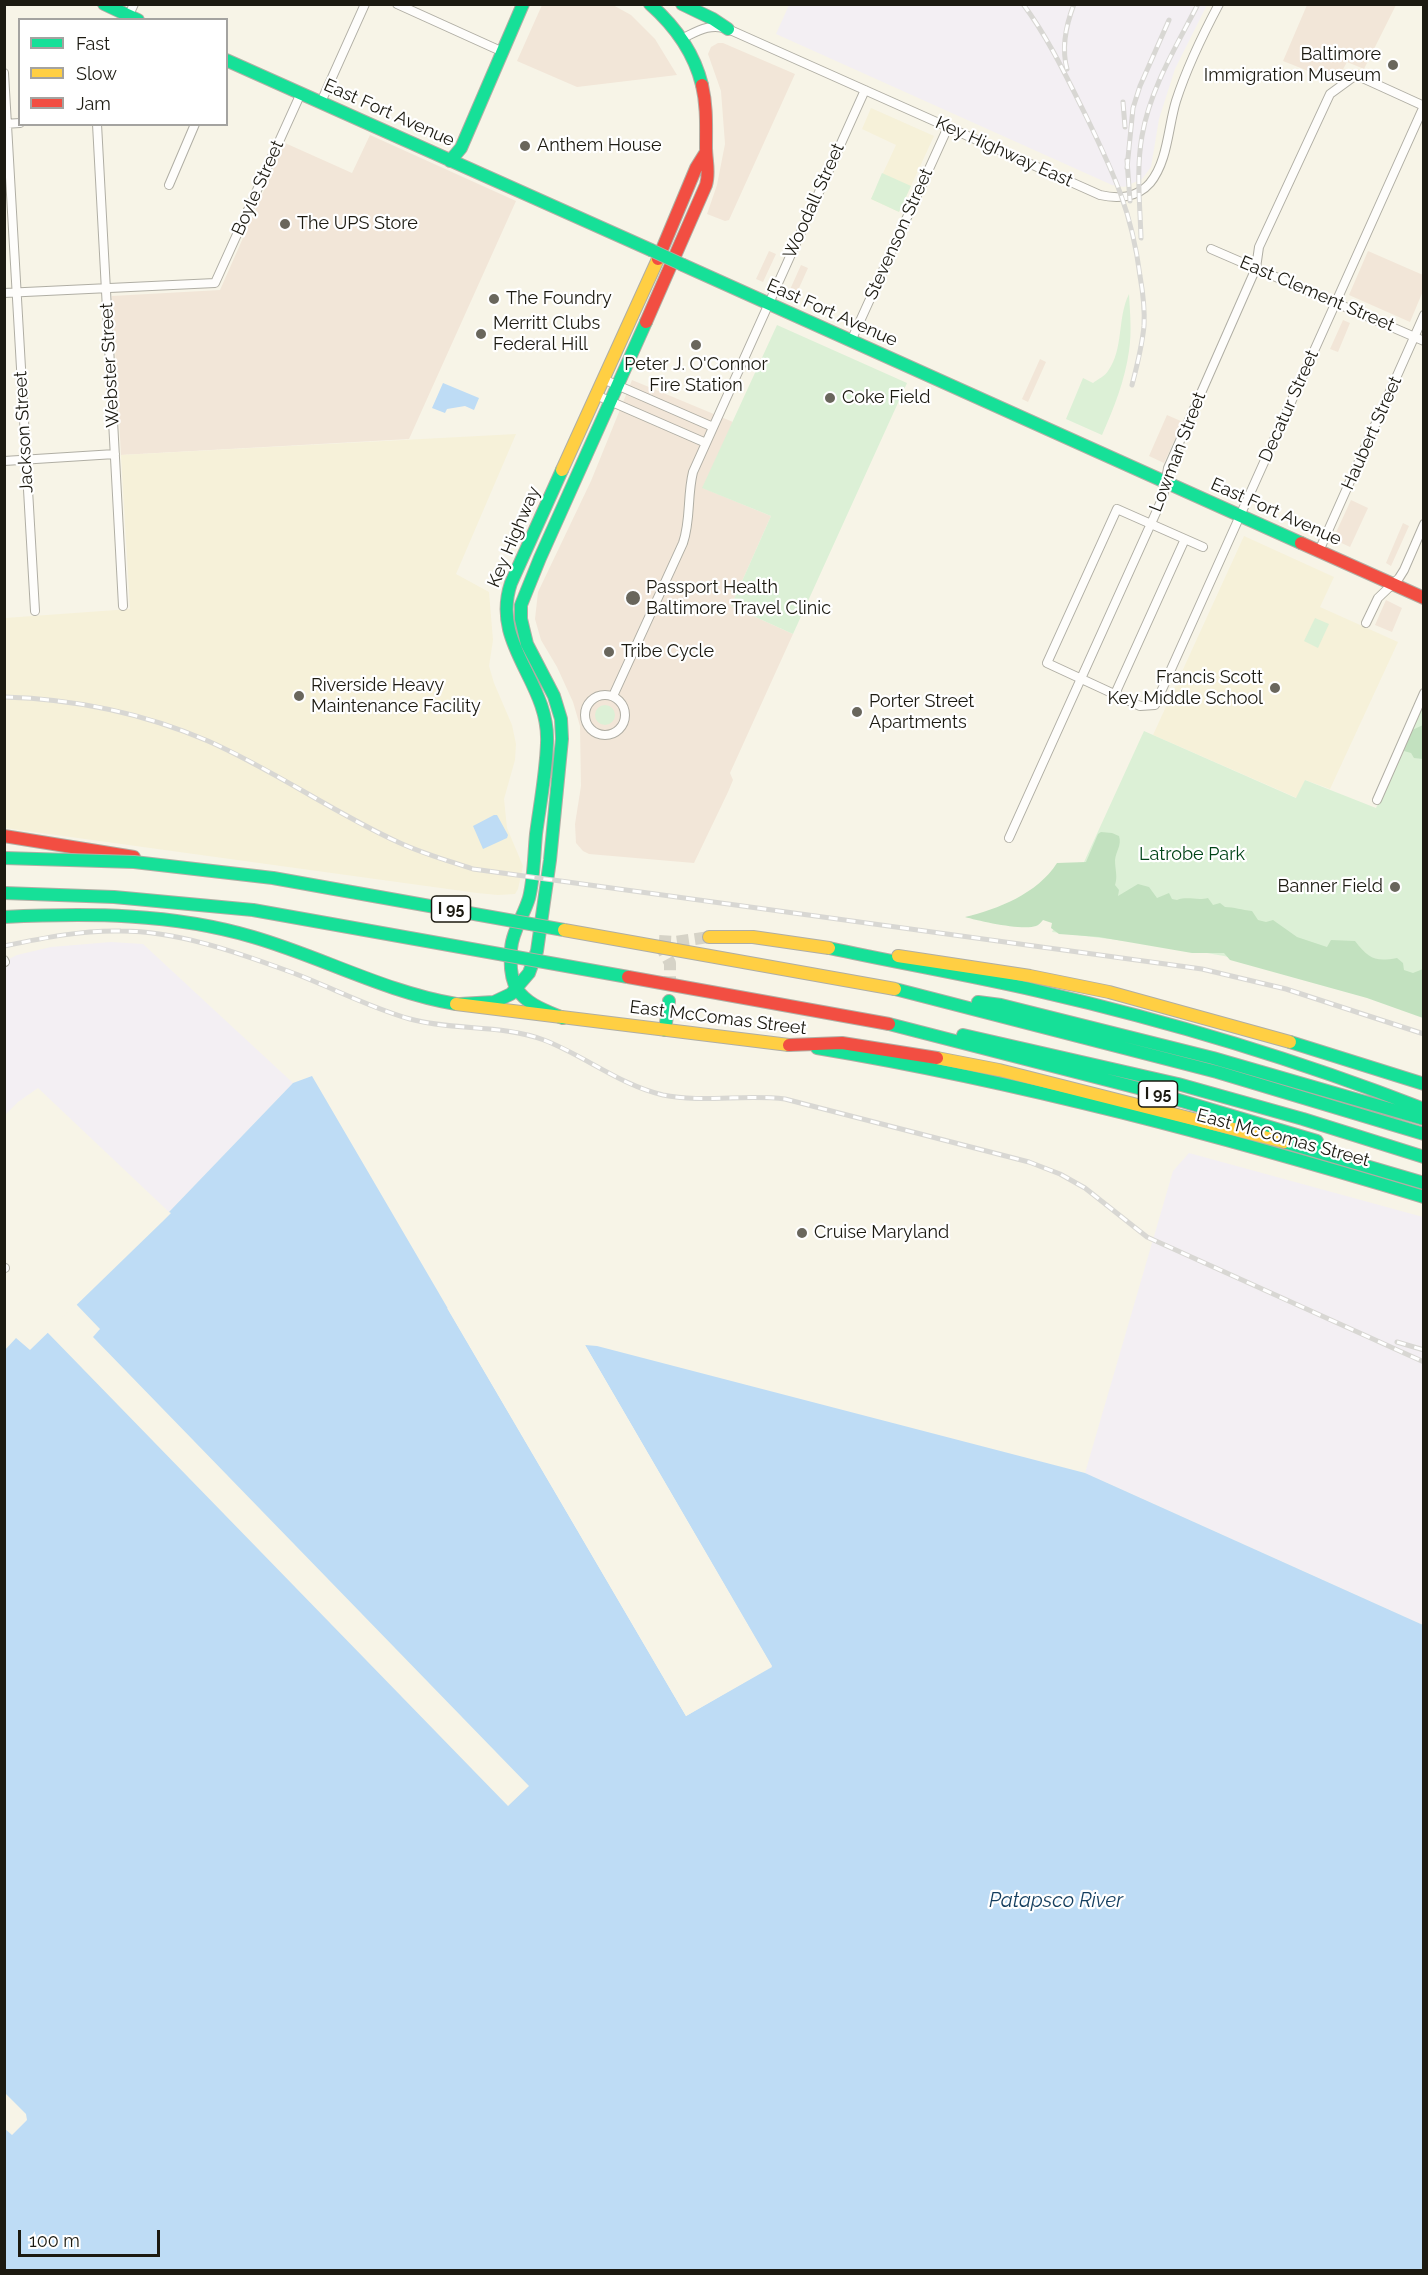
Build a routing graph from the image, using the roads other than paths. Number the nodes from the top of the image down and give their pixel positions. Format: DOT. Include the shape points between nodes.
graph roads {
  1 [pos="104,4"];
  2 [pos="365,4"];
  3 [pos="397,4"];
  4 [pos="523,4"];
  5 [pos="650,4"];
  6 [pos="682,4"];
  7 [pos="1219,4"];
  8 [pos="132,15"];
  9 [pos="728,29"];
  10 [pos="681,39"];
  11 [pos="503,52"];
  12 [pos="228,61"];
  13 [pos="4,73"];
  14 [pos="865,90"];
  15 [pos="301,93"];
  16 [pos="321,102"];
  17 [pos="1424,106"];
  18 [pos="6,124"];
  19 [pos="96,126"];
  20 [pos="194,126"];
  21 [pos="948,127"];
  22 [pos="706,152"];
  23 [pos="450,161"];
  24 [pos="169,186"];
  25 [pos="1211,249"];
  26 [pos="1256,268"];
  27 [pos="106,288"];
  28 [pos="16,292"];
  29 [pos="4,293"];
  30 [pos="1336,301"];
  31 [pos="768,303"];
  32 [pos="1424,315"];
  33 [pos="1414,336"];
  34 [pos="1424,340"];
  35 [pos="851,341"];
  36 [pos="603,379"];
  37 [pos="618,386"];
  38 [pos="596,395"];
  39 [pos="611,401"];
  40 [pos="713,427"];
  41 [pos="705,443"];
  42 [pos="115,454"];
  43 [pos="26,459"];
  44 [pos="4,460"];
  45 [pos="1166,482"];
  46 [pos="1240,515"];
  47 [pos="1150,524"];
  48 [pos="1424,524"];
  49 [pos="1185,539"];
  50 [pos="1203,547"];
  51 [pos="1319,551"];
  52 [pos="1392,584"];
  53 [pos="1424,598"];
  54 [pos="123,606"];
  55 [pos="35,611"];
  56 [pos="1366,623"];
  57 [pos="1082,679"];
  58 [pos="1424,693"];
  59 [pos="1115,694"];
  60 [pos="613,696"];
  61 [pos="1377,800"];
  62 [pos="4,836"];
  63 [pos="1009,838"];
  64 [pos="134,857"];
  65 [pos="4,858"];
  66 [pos="4,893"];
  67 [pos="4,917"];
  68 [pos="709,938"];
  69 [pos="829,948"];
  70 [pos="895,989"];
  71 [pos="517,990"];
  72 [pos="669,1001"];
  73 [pos="460,1004"];
  74 [pos="563,1018"];
  75 [pos="889,1024"];
  76 [pos="665,1030"];
  77 [pos="789,1044"];
  78 [pos="1424,1084"];
  79 [pos="1424,1109"];
  80 [pos="1424,1119"];
  81 [pos="1424,1134"];
  82 [pos="1424,1157"];
  83 [pos="1424,1176"];
  84 [pos="1424,1183"];
  85 [pos="1424,1197"];
  1 -- 8 [label="main road"];
  2 -- 16 [label="street"];
  3 -- 11 [label="street"];
  4 -- 11 [label="main road"];
  5 -- 10 [label="main road, Key Highway"];
  6 -- 9 [label="main road"];
  7 -- 21 [label="street, Key Highway East" via="1188,67 1159,167 1139,192 1116,198 1100,195"];
  9 -- 10 [label="street, Key Highway East" via="703,28"];
  9 -- 14 [label="street, Key Highway East"];
  10 -- 22 [label="main road, Key Highway" via="704,90"];
  11 -- 23 [label="main road" via="461,148"];
  12 -- 15 [label="main road, East Fort Avenue"];
  13 -- 18 [label="street, Jackson Street"];
  14 -- 21 [label="street, Key Highway East"];
  14 -- 31 [label="street, Woodall Street"];
  15 -- 16 [label="main road, East Fort Avenue"];
  15 -- 27 [label="street, Boyle Street" via="215,283"];
  16 -- 23 [label="main road, East Fort Avenue"];
  17 -- 26 [label="street, Lowman Street" via="1356,75 1330,94 1259,247"];
  17 -- 30 [label="street, Decatur Street"];
  18 -- 28 [label="street, Jackson Street"];
  19 -- 27 [label="street, Webster Street"];
  20 -- 24 [label="street"];
  21 -- 35 [label="street, Stevenson Street"];
  22 -- 36 [label="main road, Key Highway"];
  22 -- 37 [label="main road, Key Highway" via="709,171 702,195"];
  23 -- 31 [label="main road, East Fort Avenue, bridge"];
  25 -- 26 [label="street, East Clement Street"];
  26 -- 30 [label="street, East Clement Street"];
  26 -- 45 [label="street, Lowman Street" via="1168,468"];
  27 -- 28 [label="street"];
  27 -- 42 [label="street, Webster Street"];
  28 -- 29 [label="street"];
  28 -- 43 [label="street, Jackson Street"];
  30 -- 33 [label="street, East Clement Street"];
  30 -- 46 [label="street, Decatur Street"];
  31 -- 35 [label="main road, East Fort Avenue"];
  31 -- 40 [label="street, Woodall Street"];
  32 -- 33 [label="street, Haubert Street"];
  33 -- 34 [label="street, East Clement Street"];
  33 -- 51 [label="street, Haubert Street"];
  35 -- 45 [label="main road, East Fort Avenue"];
  36 -- 37 [label="street"];
  36 -- 38 [label="main road, Key Highway"];
  37 -- 39 [label="main road, Key Highway"];
  37 -- 40 [label="street"];
  38 -- 39 [label="street"];
  38 -- 71 [label="main road, Key Highway" via="512,580 506,603 507,627 541,702 547,742 529,897 510,953 511,975"];
  39 -- 41 [label="street"];
  39 -- 71 [label="main road, Key Highway" via="521,605 523,633 554,696 562,739 537,951 532,968"];
  40 -- 41 [label="street, Woodall Street"];
  41 -- 60 [label="street, Woodall Street" via="690,481 688,526 683,543"];
  42 -- 43 [label="street"];
  42 -- 54 [label="street, Webster Street"];
  43 -- 44 [label="street"];
  43 -- 55 [label="street, Jackson Street"];
  45 -- 46 [label="main road, East Fort Avenue"];
  45 -- 47 [label="street, Lowman Street"];
  46 -- 51 [label="main road, East Fort Avenue"];
  46 -- 59 [label="street, Decatur Street" via="1155,705 1140,706"];
  47 -- 49 [label="street"];
  47 -- 57 [label="street, Lowman Street"];
  47 -- 57 [label="street" via="1117,508 1047,663"];
  48 -- 52 [label="street" via="1404,570"];
  49 -- 50 [label="street"];
  49 -- 59 [label="street"];
  51 -- 52 [label="main road, East Fort Avenue"];
  52 -- 53 [label="main road, East Fort Avenue"];
  52 -- 56 [label="street" via="1378,598"];
  57 -- 59 [label="street"];
  57 -- 63 [label="street, Lowman Street"];
  58 -- 61 [label="street"];
  60 -- 60 [label="street" via="597,696 586,708 588,725 602,735 614,733 623,725 625,708"];
  62 -- 64 [label="main road"];
  65 -- 70 [label="main road, I 95, bridge" via="134,862 273,878"];
  66 -- 75 [label="main road, I 95, bridge" via="126,897 253,910"];
  67 -- 73 [label="main road, East McComas Street" via="108,915 212,927 292,950 391,989"];
  68 -- 69 [label="main road" via="753,936"];
  69 -- 78 [label="main road" via="1000,972 1107,992"];
  69 -- 79 [label="main road" via="1110,1008 1294,1063"];
  70 -- 80 [label="main road, I 95" via="1001,1005 1103,1029"];
  70 -- 81 [label="main road, I 95" via="1216,1072"];
  71 -- 73 [label="main road" via="494,1002"];
  71 -- 74 [label="main road" via="538,1008"];
  72 -- 76 [label="main road"];
  73 -- 74 [label="main road, East McComas Street"];
  74 -- 76 [label="main road, East McComas Street"];
  75 -- 82 [label="main road, I 95" via="971,1036 1178,1084"];
  75 -- 83 [label="main road, I 95" via="1166,1096"];
  76 -- 77 [label="main road, East McComas Street"];
  77 -- 84 [label="main road" via="842,1043 999,1070"];
  77 -- 85 [label="main road, East McComas Street" via="904,1063 1023,1089 1247,1145"];
}
